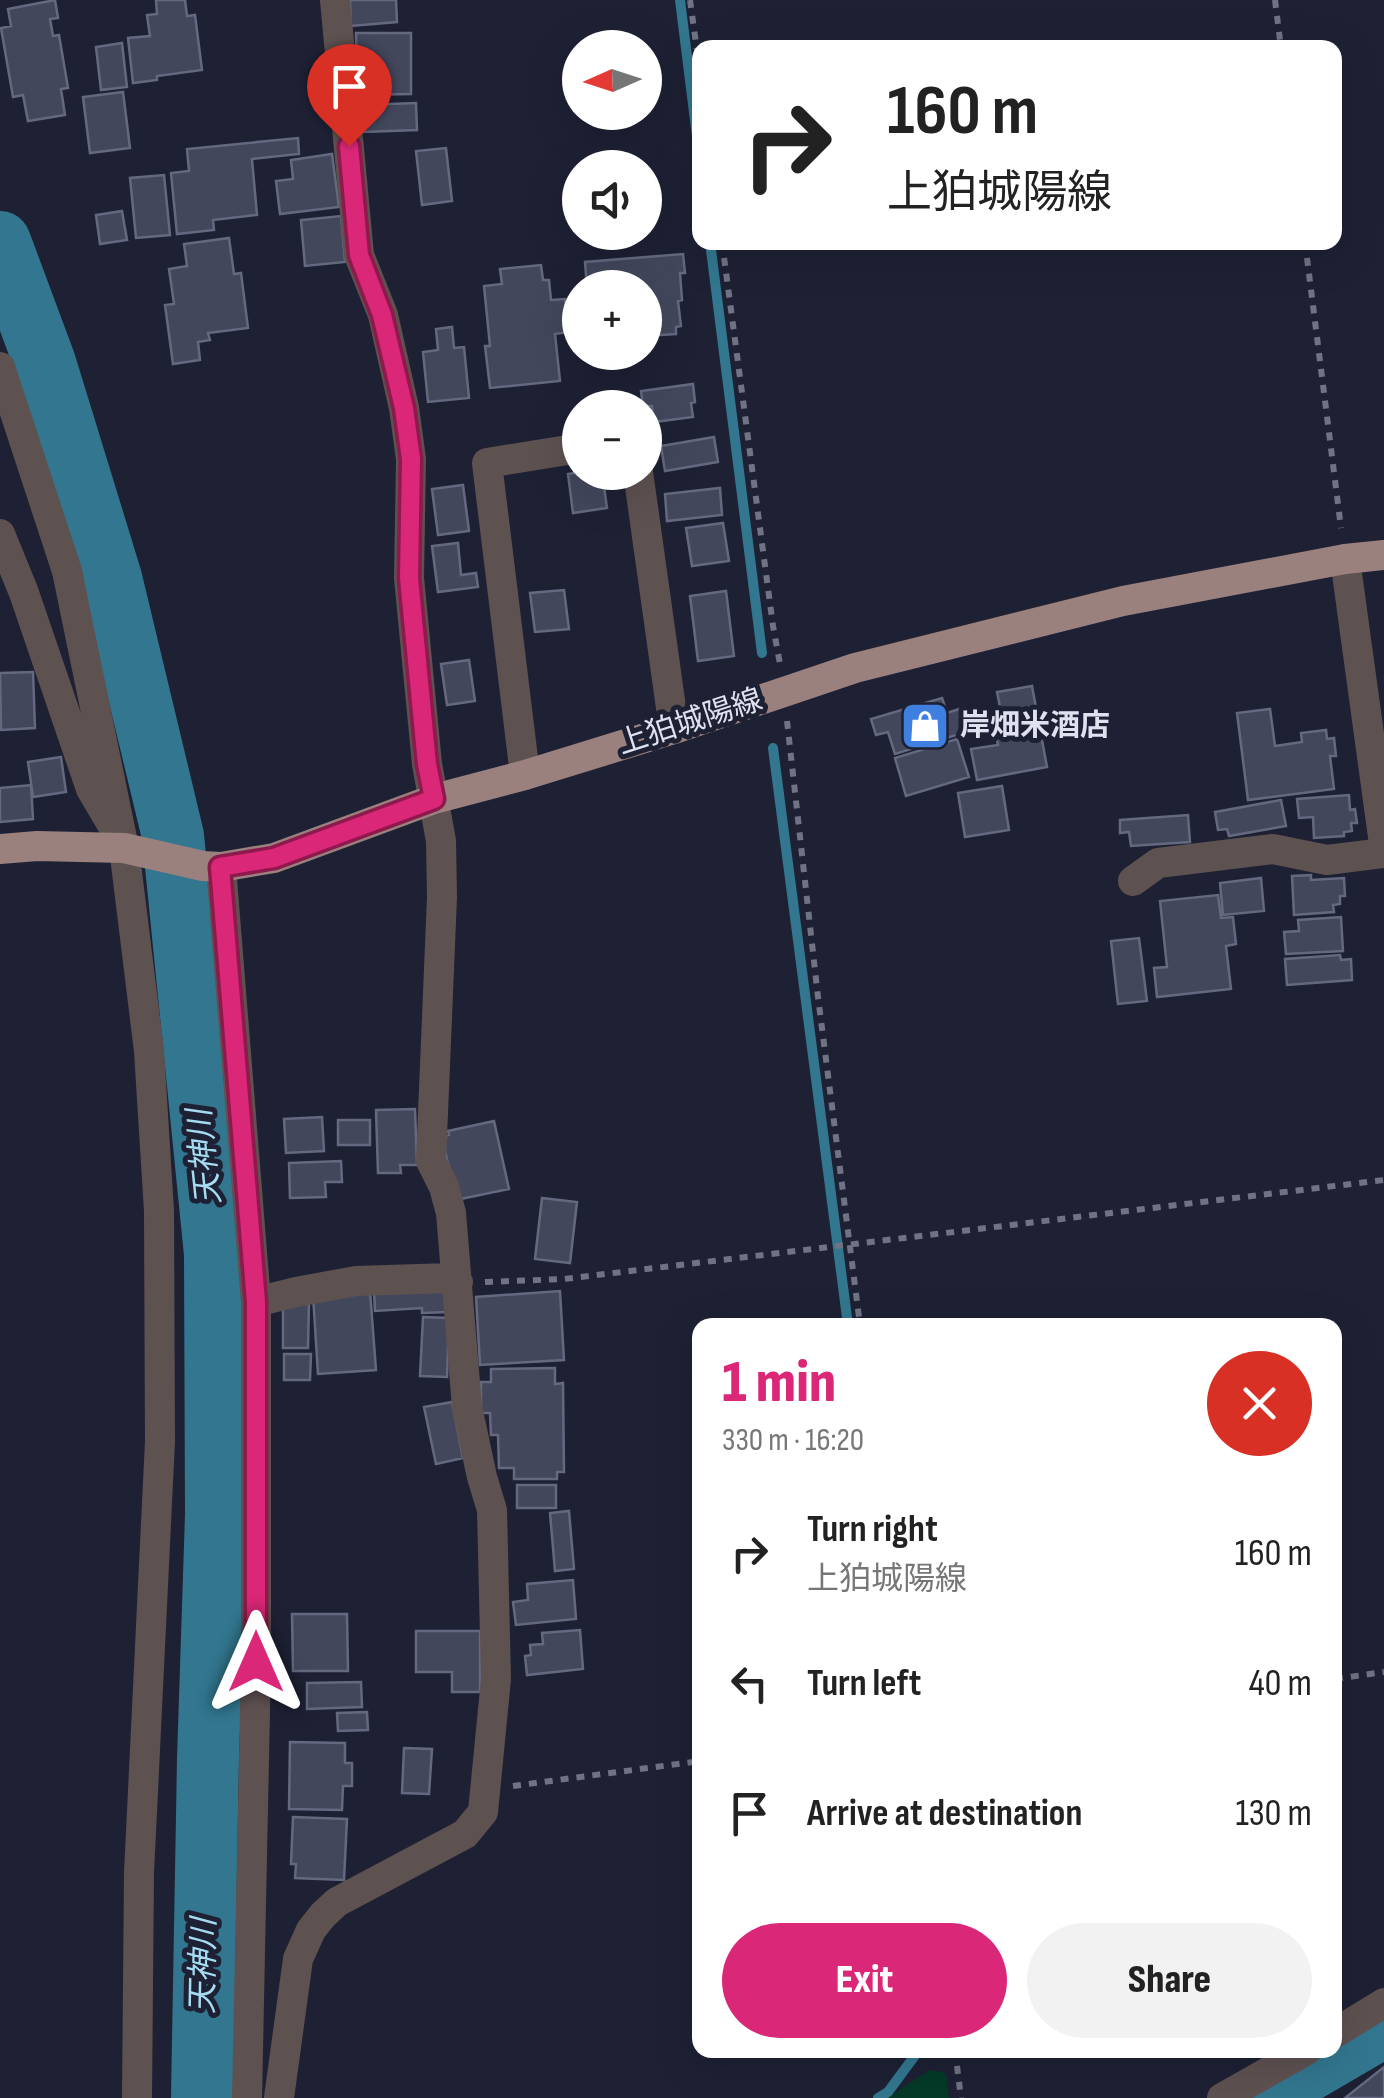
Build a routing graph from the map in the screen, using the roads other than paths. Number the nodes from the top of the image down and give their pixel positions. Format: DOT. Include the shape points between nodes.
graph roads {
  1 [pos="335,0"];
  2 [pos="0,367"];
  3 [pos="562,451"];
  4 [pos="641,490"];
  5 [pos="0,534"];
  6 [pos="1384,555"];
  7 [pos="1345,559"];
  8 [pos="674,729"];
  9 [pos="525,774"];
  10 [pos="434,799"];
  11 [pos="1384,844"];
  12 [pos="0,850"];
  13 [pos="137,850"];
  14 [pos="1384,853"];
  15 [pos="212,866"];
  16 [pos="1133,881"];
  17 [pos="458,1282"];
  18 [pos="256,1302"];
  19 [pos="1384,2003"];
  20 [pos="1342,2029"];
  21 [pos="1292,2058"];
  22 [pos="137,2098"];
  23 [pos="247,2098"];
  24 [pos="279,2098"];
  25 [pos="1222,2098"];
  1 -- 10 [label="street" via="359,255 382,315 411,459 409,578"];
  2 -- 13 [label="street" via="67,572"];
  3 -- 9 [label="street" via="487,464"];
  4 -- 8 [label="street"];
  5 -- 13 [label="street" via="91,789"];
  6 -- 7 [label="main road, 上狛城陽線"];
  7 -- 8 [label="main road, 上狛城陽線" via="1072,613 855,668"];
  7 -- 11 [label="street"];
  8 -- 9 [label="main road, 上狛城陽線"];
  9 -- 10 [label="main road, 上狛城陽線"];
  10 -- 15 [label="main road, 上狛城陽線" via="274,858"];
  10 -- 17 [label="street" via="442,897 431,1161 451,1213"];
  12 -- 13 [label="main road, 上狛城陽線"];
  13 -- 15 [label="main road, 上狛城陽線"];
  13 -- 22 [label="street" via="159,1230 160,1440 139,1873"];
  14 -- 16 [label="street" via="1327,860 1273,849 1158,863"];
  15 -- 18 [label="street"];
  17 -- 18 [label="street" via="356,1281"];
  17 -- 24 [label="street" via="467,1407 492,1510 496,1679 483,1812 465,1834 337,1902 311,1930 298,1959"];
  18 -- 23 [label="street"];
  19 -- 20 [label="street"];
  21 -- 25 [label="street"];
}
